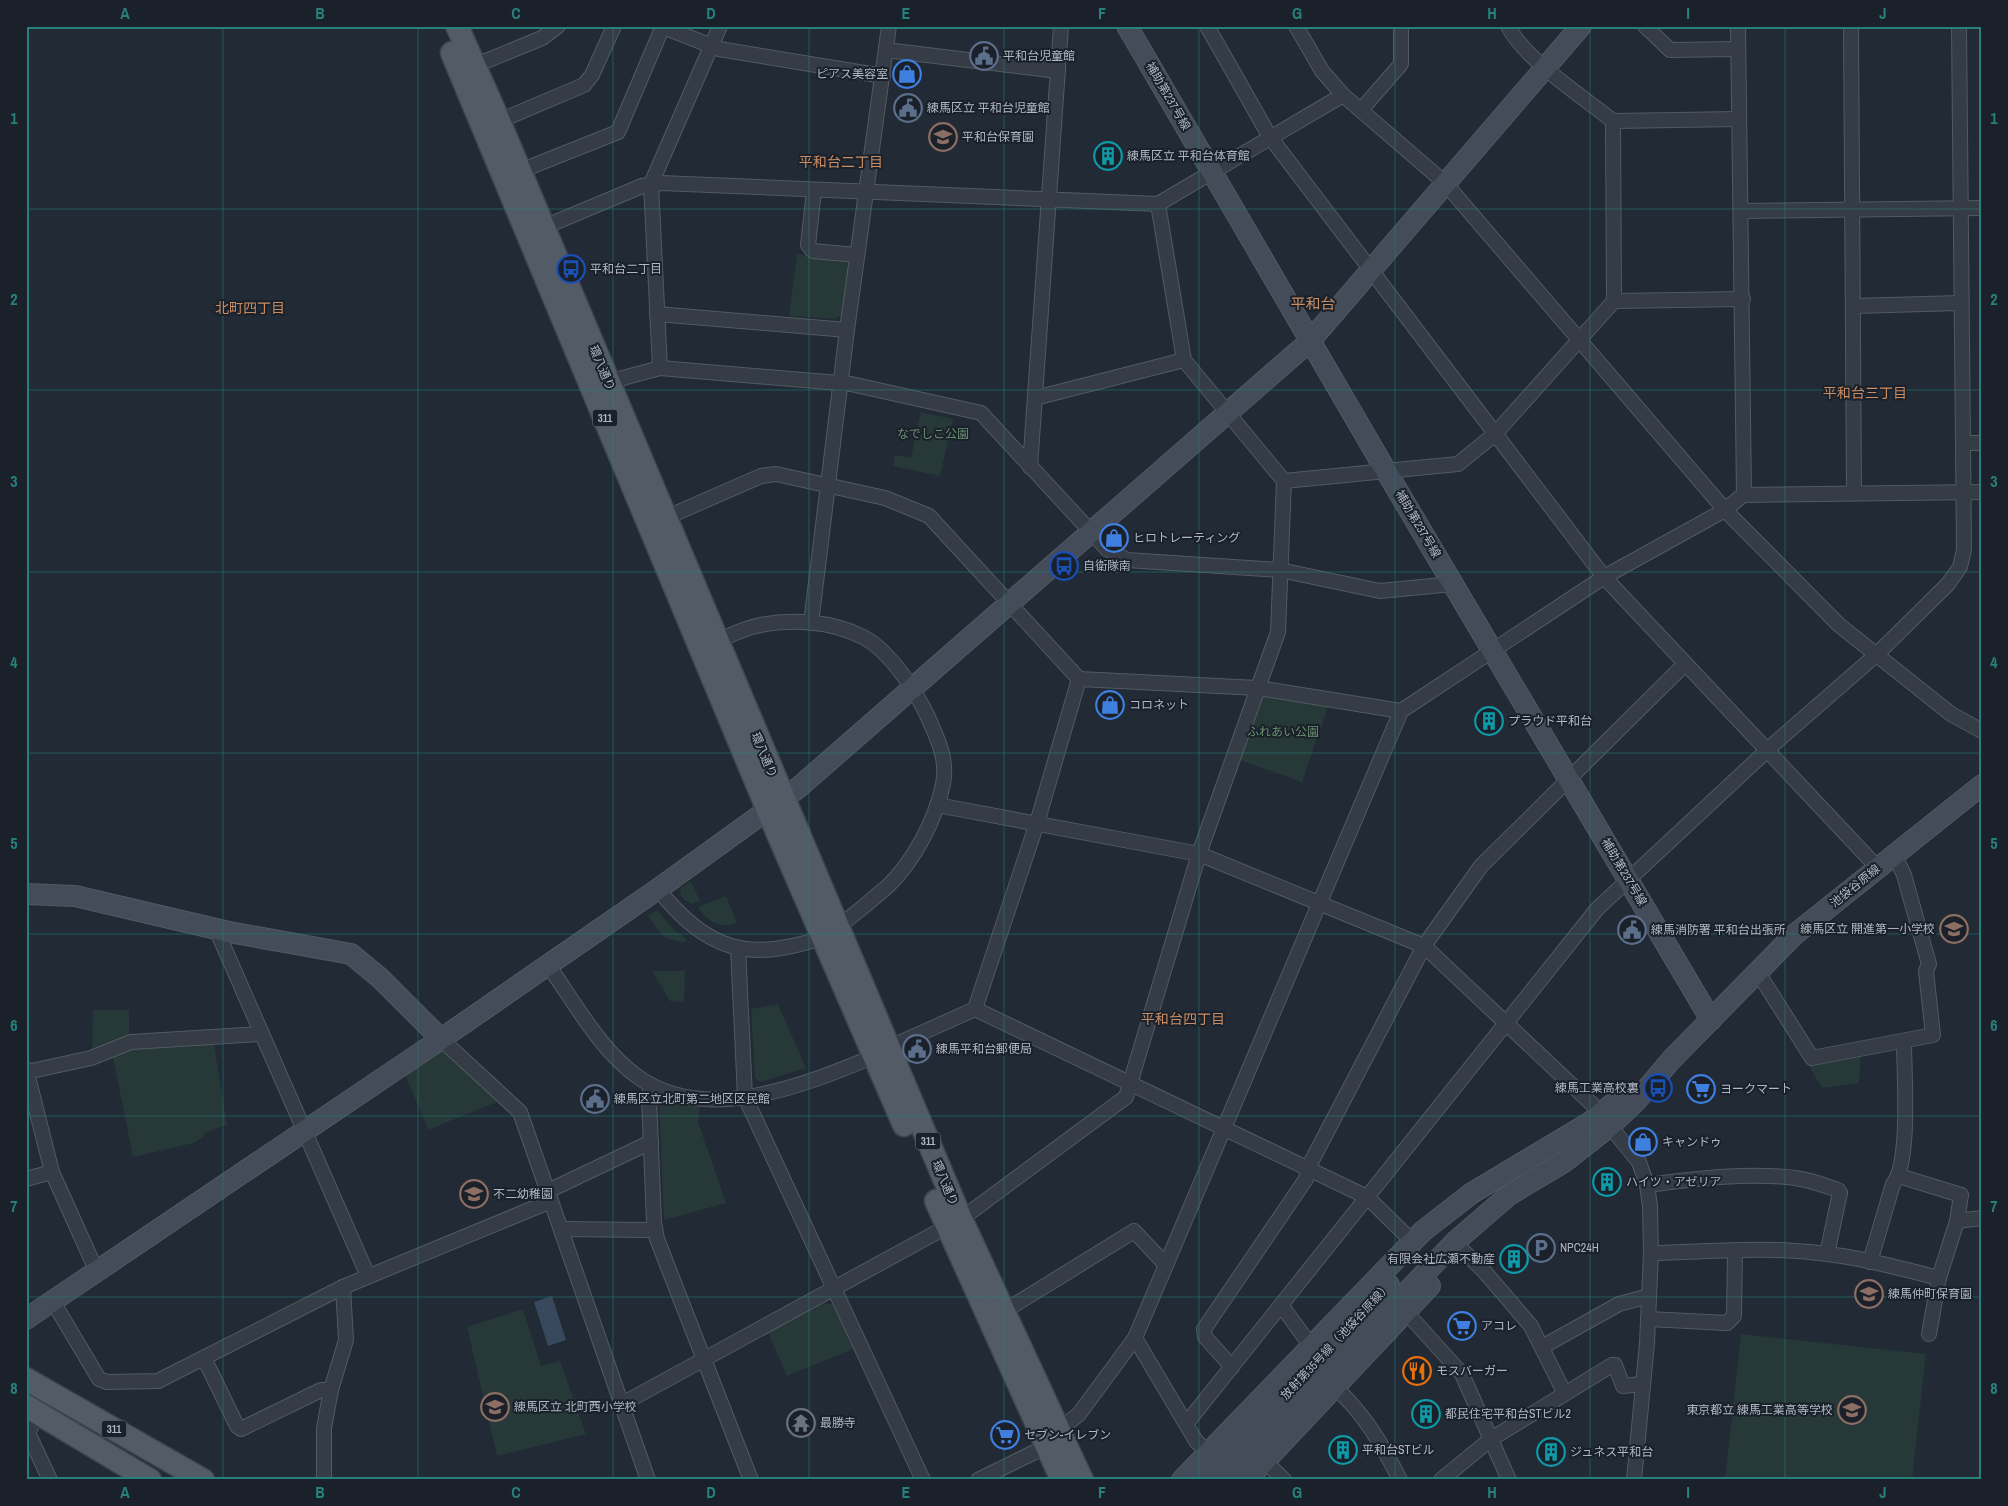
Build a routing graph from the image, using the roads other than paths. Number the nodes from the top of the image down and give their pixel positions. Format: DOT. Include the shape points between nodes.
graph roads {
  1 [pos="441,26"];
  2 [pos="457,26"];
  3 [pos="558,26"];
  4 [pos="614,26"];
  5 [pos="662,26"];
  6 [pos="720,26"];
  7 [pos="889,26"];
  8 [pos="1061,26"];
  9 [pos="1127,26"];
  10 [pos="1207,26"];
  11 [pos="1296,26"];
  12 [pos="1401,26"];
  13 [pos="1508,26"];
  14 [pos="1580,26"];
  15 [pos="1645,26"];
  16 [pos="1738,26"];
  17 [pos="1851,26"];
  18 [pos="1959,26"];
  19 [pos="710,46"];
  20 [pos="886,50"];
  21 [pos="1738,50"];
  22 [pos="474,66"];
  23 [pos="1545,68"];
  24 [pos="1058,71"];
  25 [pos="883,76"];
  26 [pos="1343,96"];
  27 [pos="1361,110"];
  28 [pos="1739,119"];
  29 [pos="1613,120"];
  30 [pos="499,122"];
  31 [pos="1270,137"];
  32 [pos="520,171"];
  33 [pos="1212,172"];
  34 [pos="1445,183"];
  35 [pos="651,184"];
  36 [pos="814,191"];
  37 [pos="866,192"];
  38 [pos="1047,199"];
  39 [pos="1158,204"];
  40 [pos="1960,208"];
  41 [pos="1982,208"];
  42 [pos="1853,210"];
  43 [pos="1741,211"];
  44 [pos="544,227"];
  45 [pos="857,255"];
  46 [pos="1371,271"];
  47 [pos="1743,299"];
  48 [pos="1614,301"];
  49 [pos="1960,303"];
  50 [pos="1853,306"];
  51 [pos="657,314"];
  52 [pos="847,330"];
  53 [pos="1310,341"];
  54 [pos="1578,341"];
  55 [pos="1184,360"];
  56 [pos="660,368"];
  57 [pos="608,382"];
  58 [pos="841,383"];
  59 [pos="1034,398"];
  60 [pos="1227,414"];
  61 [pos="1495,434"];
  62 [pos="1963,443"];
  63 [pos="1982,443"];
  64 [pos="1030,467"];
  65 [pos="1386,471"];
  66 [pos="1284,482"];
  67 [pos="827,485"];
  68 [pos="1964,492"];
  69 [pos="1982,492"];
  70 [pos="1854,494"];
  71 [pos="1744,495"];
  72 [pos="1725,510"];
  73 [pos="665,518"];
  74 [pos="1092,532"];
  75 [pos="1280,570"];
  76 [pos="1604,577"];
  77 [pos="1453,584"];
  78 [pos="1011,603"];
  79 [pos="811,623"];
  80 [pos="717,641"];
  81 [pos="1493,651"];
  82 [pos="1876,655"];
  83 [pos="1685,664"];
  84 [pos="1079,679"];
  85 [pos="913,688"];
  86 [pos="1258,688"];
  87 [pos="1402,711"];
  88 [pos="1982,730"];
  89 [pos="1767,750"];
  90 [pos="1568,778"];
  91 [pos="1982,785"];
  92 [pos="776,804"];
  93 [pos="938,805"];
  94 [pos="1036,823"];
  95 [pos="1199,854"];
  96 [pos="1894,854"];
  97 [pos="1877,867"];
  98 [pos="1628,879"];
  99 [pos="658,889"];
  100 [pos="26,894"];
  101 [pos="1320,904"];
  102 [pos="216,928"];
  103 [pos="831,932"];
  104 [pos="1424,946"];
  105 [pos="738,948"];
  106 [pos="548,965"];
  107 [pos="1757,971"];
  108 [pos="976,1008"];
  109 [pos="1711,1020"];
  110 [pos="1506,1024"];
  111 [pos="260,1034"];
  112 [pos="441,1039"];
  113 [pos="1904,1041"];
  114 [pos="881,1052"];
  115 [pos="27,1071"];
  116 [pos="1131,1084"];
  117 [pos="651,1085"];
  118 [pos="745,1097"];
  119 [pos="31,1099"];
  120 [pos="1606,1120"];
  121 [pos="1224,1128"];
  122 [pos="304,1133"];
  123 [pos="651,1142"];
  124 [pos="1542,1153"];
  125 [pos="1564,1162"];
  126 [pos="1308,1168"];
  127 [pos="52,1172"];
  128 [pos="1899,1176"];
  129 [pos="26,1179"];
  130 [pos="1647,1184"];
  131 [pos="549,1196"];
  132 [pos="1367,1197"];
  133 [pos="1982,1218"];
  134 [pos="1957,1221"];
  135 [pos="954,1223"];
  136 [pos="655,1228"];
  137 [pos="561,1229"];
  138 [pos="1412,1241"];
  139 [pos="1450,1246"];
  140 [pos="1735,1251"];
  141 [pos="1651,1253"];
  142 [pos="1827,1254"];
  143 [pos="1870,1262"];
  144 [pos="1166,1265"];
  145 [pos="97,1272"];
  146 [pos="368,1276"];
  147 [pos="1938,1278"];
  148 [pos="344,1287"];
  149 [pos="834,1290"];
  150 [pos="1649,1296"];
  151 [pos="52,1300"];
  152 [pos="1281,1305"];
  153 [pos="1003,1312"];
  154 [pos="1406,1312"];
  155 [pos="26,1319"];
  156 [pos="1648,1319"];
  157 [pos="1929,1334"];
  158 [pos="1135,1338"];
  159 [pos="1311,1346"];
  160 [pos="1542,1347"];
  161 [pos="204,1358"];
  162 [pos="704,1360"];
  163 [pos="1232,1367"];
  164 [pos="26,1379"];
  165 [pos="1642,1384"];
  166 [pos="1335,1387"];
  167 [pos="331,1390"];
  168 [pos="1564,1392"];
  169 [pos="622,1404"];
  170 [pos="32,1409"];
  171 [pos="1186,1424"];
  172 [pos="1053,1438"];
  173 [pos="1491,1439"];
  174 [pos="28,1442"];
  175 [pos="1208,1453"];
  176 [pos="1264,1460"];
  177 [pos="50,1480"];
  178 [pos="150,1480"];
  179 [pos="203,1480"];
  180 [pos="324,1480"];
  181 [pos="648,1480"];
  182 [pos="751,1480"];
  183 [pos="923,1480"];
  184 [pos="978,1480"];
  185 [pos="1062,1480"];
  186 [pos="1082,1480"];
  187 [pos="1182,1480"];
  188 [pos="1205,1480"];
  189 [pos="1225,1480"];
  190 [pos="1247,1480"];
  191 [pos="1284,1480"];
  192 [pos="1400,1480"];
  193 [pos="1440,1480"];
  194 [pos="1509,1480"];
  195 [pos="1634,1480"];
  1 -- 92 [label="main road, 環八通り / 311"];
  2 -- 22 [label="main road, 環八通り / 311"];
  3 -- 22 [label="street" via="542,38"];
  4 -- 30 [label="street" via="592,75 584,85"];
  5 -- 19 [label="street"];
  5 -- 32 [label="street" via="618,132"];
  6 -- 19 [label="street"];
  7 -- 20 [label="street"];
  8 -- 24 [label="street"];
  9 -- 33 [label="street, 補助第237号線"];
  10 -- 31 [label="street"];
  11 -- 26 [label="street" via="1322,71"];
  12 -- 27 [label="street" via="1401,64"];
  13 -- 23 [label="street" via="1514,40"];
  14 -- 23 [label="street"];
  15 -- 21 [label="street" via="1670,50"];
  16 -- 21 [label="street"];
  17 -- 42 [label="street"];
  18 -- 40 [label="street"];
  19 -- 25 [label="street"];
  19 -- 35 [label="street"];
  20 -- 24 [label="street"];
  20 -- 25 [label="street"];
  21 -- 28 [label="street"];
  22 -- 30 [label="main road, 環八通り / 311"];
  23 -- 29 [label="street"];
  23 -- 34 [label="street"];
  24 -- 38 [label="street"];
  25 -- 37 [label="street"];
  26 -- 27 [label="street"];
  26 -- 31 [label="street"];
  27 -- 34 [label="street"];
  28 -- 29 [label="street"];
  28 -- 43 [label="street"];
  29 -- 48 [label="street"];
  30 -- 32 [label="main road, 環八通り / 311"];
  31 -- 33 [label="street"];
  31 -- 46 [label="street"];
  32 -- 44 [label="main road, 環八通り / 311"];
  33 -- 39 [label="street"];
  33 -- 53 [label="street, 補助第237号線"];
  34 -- 46 [label="street"];
  34 -- 54 [label="street"];
  35 -- 36 [label="street"];
  35 -- 44 [label="street"];
  35 -- 51 [label="street"];
  36 -- 37 [label="street"];
  36 -- 45 [label="street" via="808,245 813,251"];
  37 -- 38 [label="street"];
  37 -- 45 [label="street"];
  38 -- 39 [label="street"];
  38 -- 59 [label="street"];
  39 -- 55 [label="street"];
  40 -- 41 [label="street"];
  40 -- 42 [label="street"];
  40 -- 49 [label="street"];
  42 -- 43 [label="street"];
  42 -- 50 [label="street"];
  43 -- 47 [label="street"];
  44 -- 57 [label="main road, 環八通り / 311"];
  45 -- 52 [label="street"];
  46 -- 53 [label="street"];
  46 -- 61 [label="street"];
  47 -- 48 [label="street"];
  47 -- 71 [label="street"];
  48 -- 54 [label="street"];
  49 -- 50 [label="street"];
  49 -- 62 [label="street"];
  50 -- 70 [label="street"];
  51 -- 52 [label="street"];
  51 -- 56 [label="street"];
  52 -- 58 [label="street"];
  53 -- 60 [label="street"];
  53 -- 65 [label="street, 補助第237号線"];
  54 -- 61 [label="street"];
  54 -- 72 [label="street"];
  55 -- 59 [label="street"];
  55 -- 60 [label="street"];
  56 -- 57 [label="street"];
  56 -- 58 [label="street"];
  57 -- 73 [label="main road, 環八通り / 311"];
  58 -- 64 [label="street" via="981,413"];
  58 -- 67 [label="street"];
  59 -- 64 [label="street"];
  60 -- 66 [label="street"];
  60 -- 74 [label="street"];
  61 -- 65 [label="street" via="1458,464"];
  61 -- 76 [label="street"];
  62 -- 63 [label="street"];
  62 -- 68 [label="street"];
  64 -- 74 [label="street"];
  65 -- 66 [label="street"];
  65 -- 77 [label="street, 補助第237号線"];
  66 -- 75 [label="street"];
  67 -- 73 [label="street" via="776,474 761,476"];
  67 -- 78 [label="street" via="885,498 930,516"];
  67 -- 79 [label="street"];
  68 -- 69 [label="street"];
  68 -- 70 [label="street"];
  68 -- 82 [label="street" via="1964,550 1960,567 1948,584"];
  70 -- 71 [label="street"];
  71 -- 72 [label="street"];
  72 -- 76 [label="street"];
  72 -- 82 [label="street" via="1839,625"];
  73 -- 80 [label="main road, 環八通り / 311"];
  74 -- 75 [label="street" via="1113,554 1135,562"];
  74 -- 78 [label="street"];
  75 -- 77 [label="street" via="1380,591"];
  75 -- 86 [label="street" via="1278,632"];
  76 -- 81 [label="street"];
  76 -- 83 [label="street"];
  77 -- 81 [label="street, 補助第237号線"];
  78 -- 84 [label="street"];
  78 -- 85 [label="street"];
  79 -- 80 [label="street" via="773,622 753,626"];
  79 -- 85 [label="street" via="865,637"];
  80 -- 92 [label="main road, 環八通り / 311"];
  81 -- 87 [label="street"];
  81 -- 90 [label="street, 補助第237号線"];
  82 -- 88 [label="street" via="1951,714"];
  82 -- 89 [label="street"];
  83 -- 89 [label="street"];
  83 -- 90 [label="street"];
  84 -- 86 [label="street"];
  84 -- 94 [label="street"];
  85 -- 92 [label="street"];
  85 -- 93 [label="street" via="943,752 945,775"];
  86 -- 87 [label="street"];
  86 -- 95 [label="street"];
  87 -- 101 [label="street"];
  89 -- 97 [label="street"];
  89 -- 98 [label="street"];
  90 -- 98 [label="street, 補助第237号線"];
  90 -- 104 [label="street" via="1480,866"];
  91 -- 96 [label="street, 池袋谷原線"];
  92 -- 99 [label="street"];
  92 -- 103 [label="main road, 環八通り / 311"];
  93 -- 94 [label="street"];
  93 -- 103 [label="street" via="922,837 896,876"];
  94 -- 95 [label="street"];
  94 -- 108 [label="street"];
  95 -- 101 [label="street"];
  95 -- 116 [label="street"];
  96 -- 97 [label="street, 池袋谷原線"];
  96 -- 113 [label="street" via="1933,963 1926,970 1934,1034"];
  97 -- 107 [label="street, 池袋谷原線" via="1794,935"];
  98 -- 109 [label="street, 補助第237号線"];
  98 -- 110 [label="street" via="1597,909"];
  99 -- 105 [label="street" via="691,926 704,935"];
  99 -- 106 [label="street"];
  100 -- 102 [label="street" via="75,896"];
  101 -- 104 [label="street"];
  101 -- 121 [label="street"];
  102 -- 111 [label="street"];
  102 -- 112 [label="street" via="351,954"];
  103 -- 105 [label="street" via="778,950"];
  103 -- 114 [label="main road, 環八通り / 311"];
  104 -- 110 [label="street"];
  104 -- 126 [label="street"];
  105 -- 118 [label="street"];
  106 -- 112 [label="street"];
  106 -- 117 [label="street" via="613,1053"];
  107 -- 109 [label="street, 池袋谷原線"];
  107 -- 113 [label="street" via="1812,1058"];
  108 -- 114 [label="street"];
  108 -- 116 [label="street"];
  109 -- 120 [label="street, 池袋谷原線"];
  110 -- 120 [label="street"];
  110 -- 132 [label="street"];
  111 -- 115 [label="street" via="131,1042 91,1058"];
  111 -- 122 [label="street"];
  112 -- 122 [label="street"];
  112 -- 131 [label="street" via="520,1112"];
  113 -- 128 [label="street" via="1905,1123"];
  114 -- 118 [label="street" via="810,1082"];
  114 -- 135 [label="main road, 環八通り / 311"];
  115 -- 119 [label="street"];
  116 -- 121 [label="street"];
  116 -- 135 [label="street" via="1126,1097"];
  117 -- 118 [label="street" via="692,1098"];
  117 -- 123 [label="street"];
  118 -- 149 [label="street"];
  119 -- 127 [label="street"];
  120 -- 124 [label="street, 池袋谷原線"];
  120 -- 125 [label="street, 池袋谷原線"];
  120 -- 130 [label="street" via="1639,1162"];
  121 -- 126 [label="street"];
  121 -- 144 [label="street"];
  122 -- 145 [label="street"];
  122 -- 146 [label="street"];
  123 -- 131 [label="street"];
  123 -- 136 [label="street"];
  124 -- 138 [label="street" via="1472,1193"];
  124 -- 188 [label="street, 放射第35号線（池袋谷原線）" via="1474,1202 1418,1254"];
  125 -- 139 [label="street, 放射第35号線（池袋谷原線）" via="1508,1194"];
  126 -- 132 [label="street"];
  126 -- 163 [label="street" via="1306,1179 1204,1329 1205,1337"];
  127 -- 129 [label="street"];
  127 -- 145 [label="street"];
  128 -- 134 [label="street" via="1961,1195"];
  128 -- 143 [label="street" via="1893,1184"];
  130 -- 141 [label="street"];
  130 -- 142 [label="street" via="1776,1176 1802,1179 1838,1190"];
  131 -- 137 [label="street"];
  131 -- 146 [label="street"];
  132 -- 138 [label="street"];
  132 -- 152 [label="street"];
  133 -- 134 [label="street"];
  134 -- 147 [label="street"];
  135 -- 149 [label="street"];
  135 -- 153 [label="main road, 環八通り / 311"];
  135 -- 172 [label="main road, 環八通り / 311"];
  136 -- 137 [label="street"];
  136 -- 162 [label="street"];
  137 -- 169 [label="street"];
  138 -- 159 [label="street"];
  139 -- 154 [label="street" via="1439,1273"];
  139 -- 160 [label="street" via="1484,1272 1531,1326"];
  139 -- 189 [label="street, 放射第35号線（池袋谷原線）"];
  140 -- 141 [label="street"];
  140 -- 142 [label="street"];
  140 -- 156 [label="street" via="1734,1316 1727,1323"];
  141 -- 150 [label="street"];
  142 -- 143 [label="street"];
  143 -- 147 [label="street"];
  144 -- 153 [label="street" via="1134,1231"];
  144 -- 158 [label="street"];
  145 -- 151 [label="street"];
  146 -- 148 [label="street"];
  147 -- 157 [label="street"];
  148 -- 161 [label="street"];
  148 -- 167 [label="street" via="346,1340"];
  149 -- 162 [label="street"];
  149 -- 183 [label="street"];
  150 -- 156 [label="street"];
  150 -- 160 [label="street" via="1619,1304"];
  151 -- 155 [label="street"];
  151 -- 161 [label="street" via="99,1378 106,1382 158,1381"];
  152 -- 159 [label="street"];
  152 -- 163 [label="street"];
  153 -- 172 [label="main road, 環八通り / 311"];
  154 -- 166 [label="street"];
  154 -- 173 [label="street" via="1462,1374"];
  156 -- 165 [label="street"];
  158 -- 171 [label="street"];
  158 -- 172 [label="street" via="1079,1414"];
  159 -- 175 [label="street"];
  160 -- 168 [label="street"];
  161 -- 167 [label="street" via="241,1429 322,1390"];
  162 -- 169 [label="street"];
  162 -- 182 [label="street"];
  163 -- 171 [label="street"];
  164 -- 179 [label="main road, 311"];
  165 -- 168 [label="street" via="1624,1386 1615,1365 1612,1365"];
  165 -- 195 [label="street"];
  166 -- 176 [label="street"];
  166 -- 192 [label="street" via="1354,1405 1381,1442"];
  167 -- 180 [label="street" via="324,1428"];
  168 -- 173 [label="street"];
  169 -- 181 [label="street"];
  170 -- 174 [label="street"];
  170 -- 178 [label="main road, 311"];
  171 -- 175 [label="street"];
  172 -- 184 [label="street"];
  172 -- 185 [label="main road, 環八通り / 311"];
  172 -- 186 [label="main road, 環八通り / 311"];
  173 -- 193 [label="street"];
  173 -- 194 [label="street"];
  174 -- 177 [label="street"];
  175 -- 187 [label="street"];
  176 -- 190 [label="street"];
  176 -- 191 [label="street"];
}
